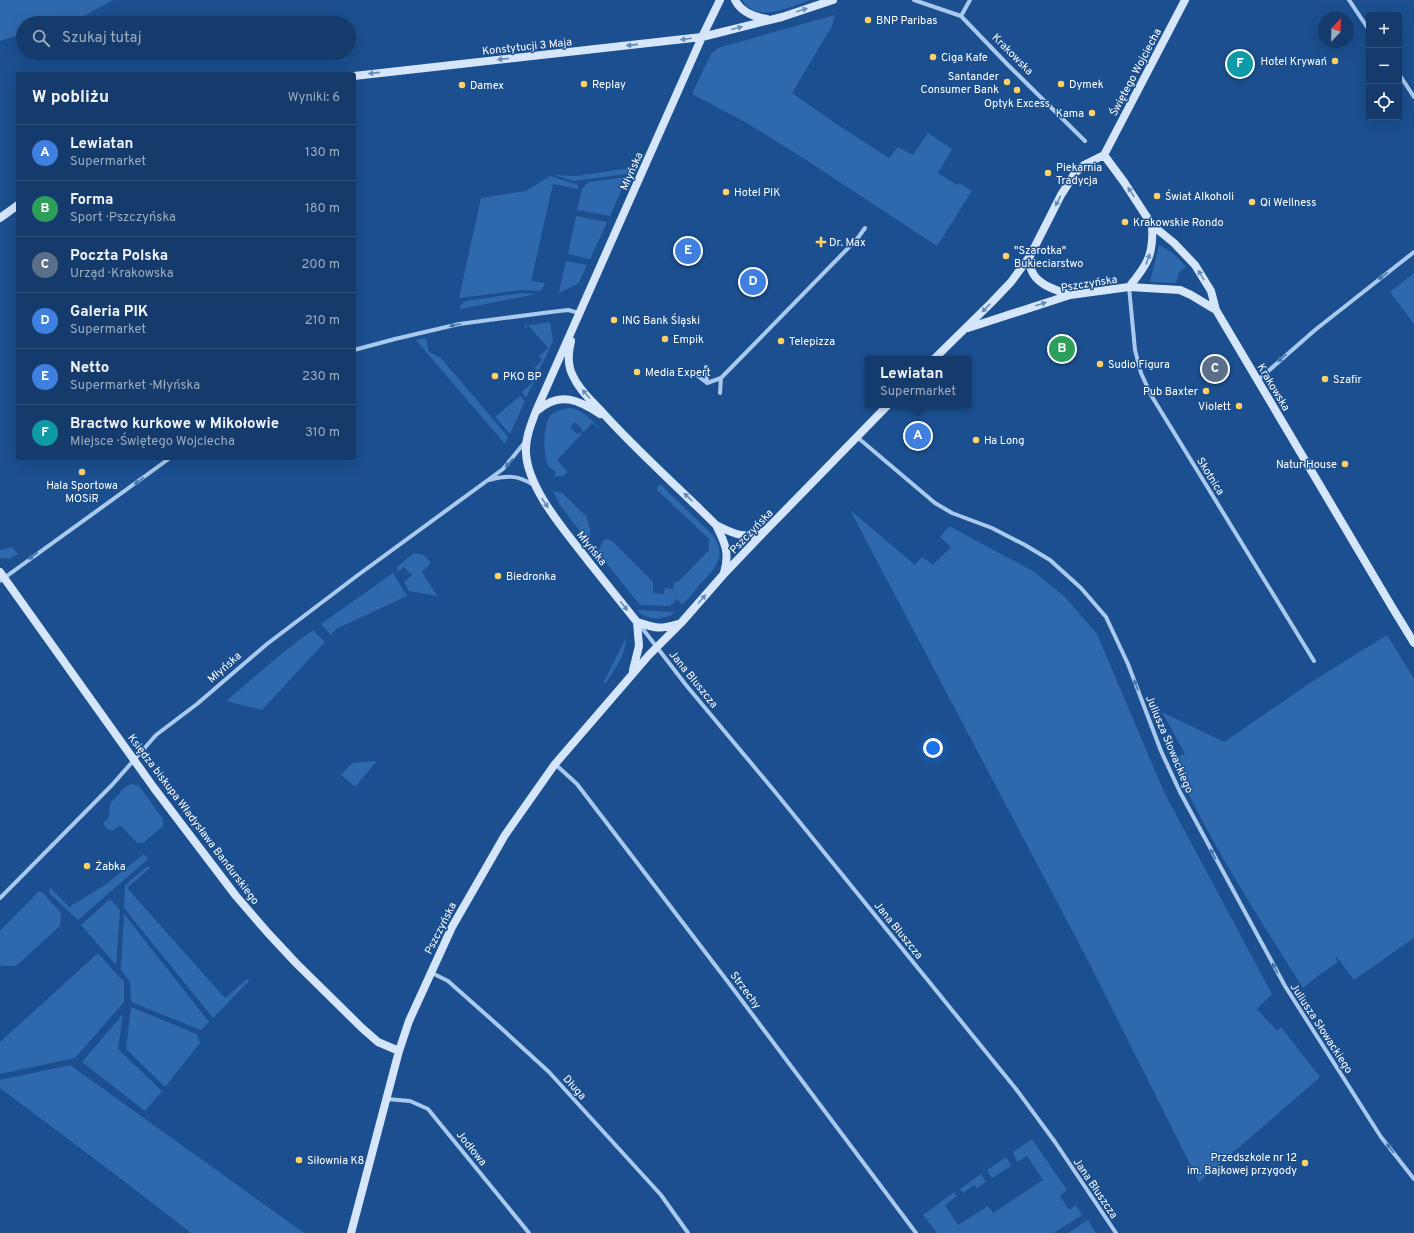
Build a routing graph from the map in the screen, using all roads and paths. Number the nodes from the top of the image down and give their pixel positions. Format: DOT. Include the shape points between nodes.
graph roads {
  1 [pos="720,0"];
  2 [pos="735,0"];
  3 [pos="833,0"];
  4 [pos="914,0"];
  5 [pos="970,0"];
  6 [pos="1185,0"];
  7 [pos="1349,0"];
  8 [pos="961,16"];
  9 [pos="772,19"];
  10 [pos="1366,26"];
  11 [pos="702,37"];
  12 [pos="356,76"];
  13 [pos="1402,79"];
  14 [pos="1414,97"];
  15 [pos="1085,141"];
  16 [pos="1104,155"];
  17 [pos="16,206"];
  18 [pos="0,218"];
  19 [pos="1152,225"];
  20 [pos="865,228"];
  21 [pos="1414,252"];
  22 [pos="1030,256"];
  23 [pos="1129,287"];
  24 [pos="1070,295"];
  25 [pos="1216,310"];
  26 [pos="580,313"];
  27 [pos="574,325"];
  28 [pos="965,330"];
  29 [pos="356,349"];
  30 [pos="937,356"];
  31 [pos="706,367"];
  32 [pos="694,373"];
  33 [pos="722,378"];
  34 [pos="1257,380"];
  35 [pos="707,383"];
  36 [pos="720,393"];
  37 [pos="885,408"];
  38 [pos="536,412"];
  39 [pos="612,423"];
  40 [pos="857,437"];
  41 [pos="527,440"];
  42 [pos="167,460"];
  43 [pos="487,481"];
  44 [pos="534,485"];
  45 [pos="716,525"];
  46 [pos="765,531"];
  47 [pos="723,575"];
  48 [pos="1,577"];
  49 [pos="637,622"];
  50 [pos="681,623"];
  51 [pos="1412,633"];
  52 [pos="1414,643"];
  53 [pos="657,647"];
  54 [pos="1314,662"];
  55 [pos="632,675"];
  56 [pos="134,759"];
  57 [pos="555,764"];
  58 [pos="0,898"];
  59 [pos="430,972"];
  60 [pos="399,1051"];
  61 [pos="386,1099"];
  62 [pos="1414,1179"];
  63 [pos="351,1233"];
  64 [pos="529,1233"];
  65 [pos="688,1233"];
  66 [pos="916,1233"];
  67 [pos="1116,1233"];
  1 -- 11 [label="street, Młyńska"];
  2 -- 9 [label="street" via="742,10 761,18"];
  9 -- 3 [label="street, Konstytucji 3 Maja, one-way"];
  4 -- 8 [label="street, Krakowska"];
  5 -- 8 [label="street"];
  6 -- 16 [label="street, Świętego Wojciecha"];
  7 -- 10 [label="street"];
  8 -- 15 [label="street, Krakowska"];
  11 -- 9 [label="street, Konstytucji 3 Maja, one-way"];
  11 -- 12 [label="street, Konstytucji 3 Maja, one-way"];
  11 -- 26 [label="street, Młyńska"];
  13 -- 14 [label="street"];
  19 -- 16 [label="street, Krakowska, one-way"];
  16 -- 22 [label="street, Pszczyńska, one-way" via="1084,165 1068,182"];
  17 -- 18 [label="street"];
  23 -- 19 [label="street, one-way" via="1148,261 1153,241"];
  25 -- 19 [label="street, Krakowska, one-way" via="1211,291 1195,265"];
  20 -- 33 [label="street"];
  21 -- 34 [label="street, one-way" via="1315,330"];
  22 -- 24 [label="street" via="1030,268 1037,279"];
  22 -- 28 [label="street, Pszczyńska, one-way" via="1011,282"];
  23 -- 24 [label="street, Pszczyńska"];
  23 -- 25 [label="street, Pszczyńska" via="1180,290"];
  23 -- 54 [label="street, Skotnica" via="1135,350 1141,374 1151,395"];
  28 -- 24 [label="street, Pszczyńska, one-way"];
  25 -- 34 [label="street, Krakowska"];
  26 -- 27 [label="street, Młyńska"];
  26 -- 29 [label="street, one-way" via="568,310 459,324"];
  27 -- 38 [label="street, Młyńska"];
  39 -- 27 [label="street, one-way" via="582,390 571,372 569,352"];
  28 -- 30 [label="street, Pszczyńska"];
  31 -- 35 [label="street"];
  32 -- 35 [label="street"];
  33 -- 35 [label="street"];
  33 -- 36 [label="street"];
  34 -- 51 [label="street, Krakowska"];
  37 -- 40 [label="street, Pszczyńska"];
  38 -- 39 [label="street" via="544,404 556,400 575,400 587,405"];
  38 -- 41 [label="street, Młyńska"];
  45 -- 39 [label="street, one-way"];
  40 -- 46 [label="street, Pszczyńska"];
  62 -- 40 [label="street, Juliusza Słowackiego, one-way" via="1381,1137 1281,980 1180,792 1106,617 1081,588 1050,560 992,528 952,513 935,503"];
  41 -- 43 [label="street, Młyńska, one-way" via="503,469"];
  41 -- 44 [label="street, Młyńska" via="528,467"];
  42 -- 48 [label="street, one-way"];
  43 -- 44 [label="street, Młyńska" via="504,476 524,479"];
  43 -- 56 [label="street, Młyńska" via="267,644 198,704 156,735"];
  44 -- 49 [label="street, Młyńska, one-way" via="564,532"];
  45 -- 46 [label="street" via="742,536 753,536"];
  45 -- 47 [label="street" via="725,542 727,553"];
  46 -- 47 [label="street, Pszczyńska"];
  50 -- 47 [label="street, Pszczyńska, one-way"];
  48 -- 56 [label="street, Księdza biskupa Władysława Bandurskiego"];
  49 -- 50 [label="street" via="664,629"];
  49 -- 53 [label="street, Młyńska"];
  49 -- 55 [label="street, Pszczyńska" via="639,646"];
  50 -- 53 [label="street, Pszczyńska"];
  51 -- 52 [label="street, Krakowska"];
  53 -- 55 [label="street, Pszczyńska"];
  53 -- 67 [label="street, Jana Bluszcza" via="1016,1088"];
  55 -- 57 [label="street, Pszczyńska"];
  56 -- 58 [label="street, Młyńska" via="112,785"];
  56 -- 60 [label="street, Księdza biskupa Władysława Bandurskiego" via="236,896 268,934 362,1028 378,1042"];
  57 -- 59 [label="street, Pszczyńska" via="505,835 480,876"];
  57 -- 66 [label="street, Strzechy" via="586,796"];
  59 -- 60 [label="street, Pszczyńska"];
  59 -- 65 [label="street, Długa" via="448,981 549,1072 661,1196"];
  60 -- 61 [label="street, Pszczyńska"];
  61 -- 63 [label="street, Pszczyńska"];
  61 -- 64 [label="street, Jodłowa" via="410,1101 428,1109"];
}
